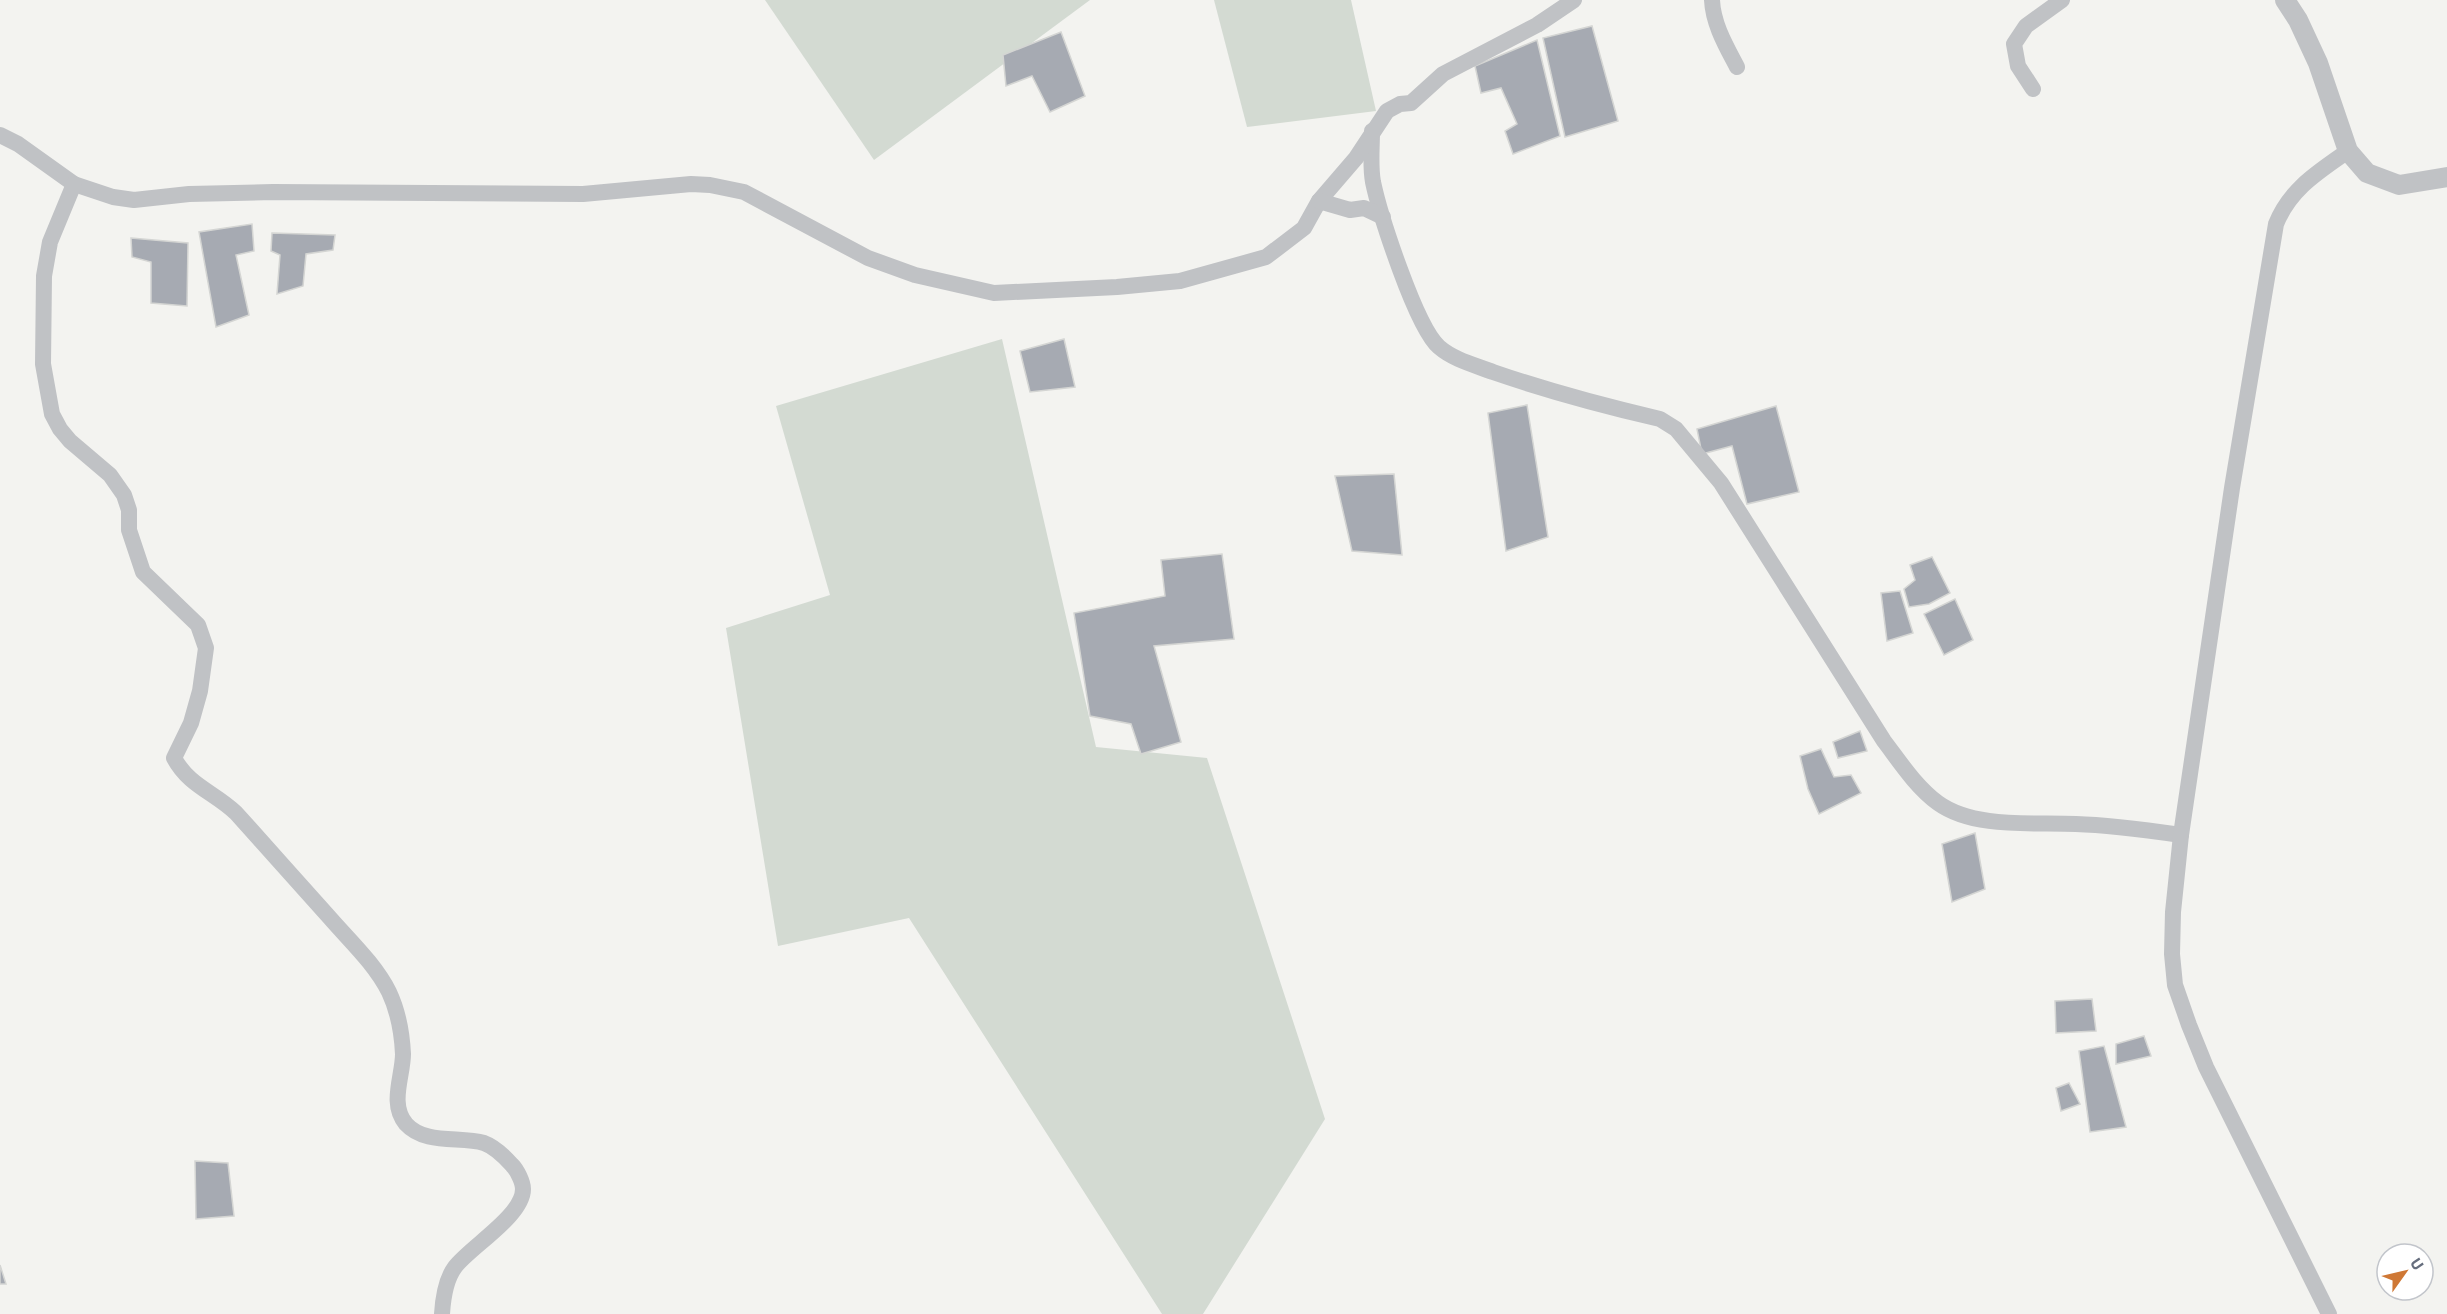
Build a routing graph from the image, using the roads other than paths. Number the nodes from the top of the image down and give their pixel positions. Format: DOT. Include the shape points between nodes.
graph roads {
  1 [pos="1574,0"];
  2 [pos="1712,0"];
  3 [pos="2062,0"];
  4 [pos="2285,0"];
  5 [pos="1737,66"];
  6 [pos="2033,89"];
  7 [pos="1372,132"];
  8 [pos="0,135"];
  9 [pos="2348,151"];
  10 [pos="2447,177"];
  11 [pos="74,184"];
  12 [pos="1319,201"];
  13 [pos="1383,217"];
  14 [pos="2181,834"];
  15 [pos="442,1314"];
  16 [pos="2329,1314"];
  1 -- 7 [label="street" via="1537,25 1443,74 1412,103 1387,111"];
  2 -- 5 [label="street" via="1720,33"];
  3 -- 6 [label="street" via="2026,26 2014,45 2018,66"];
  4 -- 9 [label="street" via="2318,63"];
  7 -- 12 [label="street" via="1356,158"];
  7 -- 13 [label="street" via="1373,180"];
  8 -- 11 [label="street"];
  9 -- 10 [label="street" via="2367,173 2400,185"];
  9 -- 14 [label="street" via="2305,181 2282,207 2276,224"];
  11 -- 12 [label="street" via="134,200 273,192 583,194 710,185 744,192 868,258 915,275 994,293 1170,282 1235,267 1266,257 1281,247 1304,228"];
  11 -- 15 [label="street" via="50,242 44,276 43,364 52,414 60,429 110,475 124,495 129,530 143,572 198,625 207,648 191,723 174,758 195,785 236,813 363,955 389,992 400,1025 403,1056 397,1094 406,1124 442,1139 486,1143 503,1154 520,1180 523,1190 519,1202 455,1266 447,1283"];
  12 -- 13 [label="street" via="1350,210 1365,208"];
  13 -- 14 [label="street" via="1413,304 1437,346 1451,356 1532,386 1660,419 1676,429 1721,483 1884,741 1938,803 1961,814 1995,822 2077,824"];
  14 -- 16 [label="street" via="2173,912 2175,985 2206,1067"];
}
